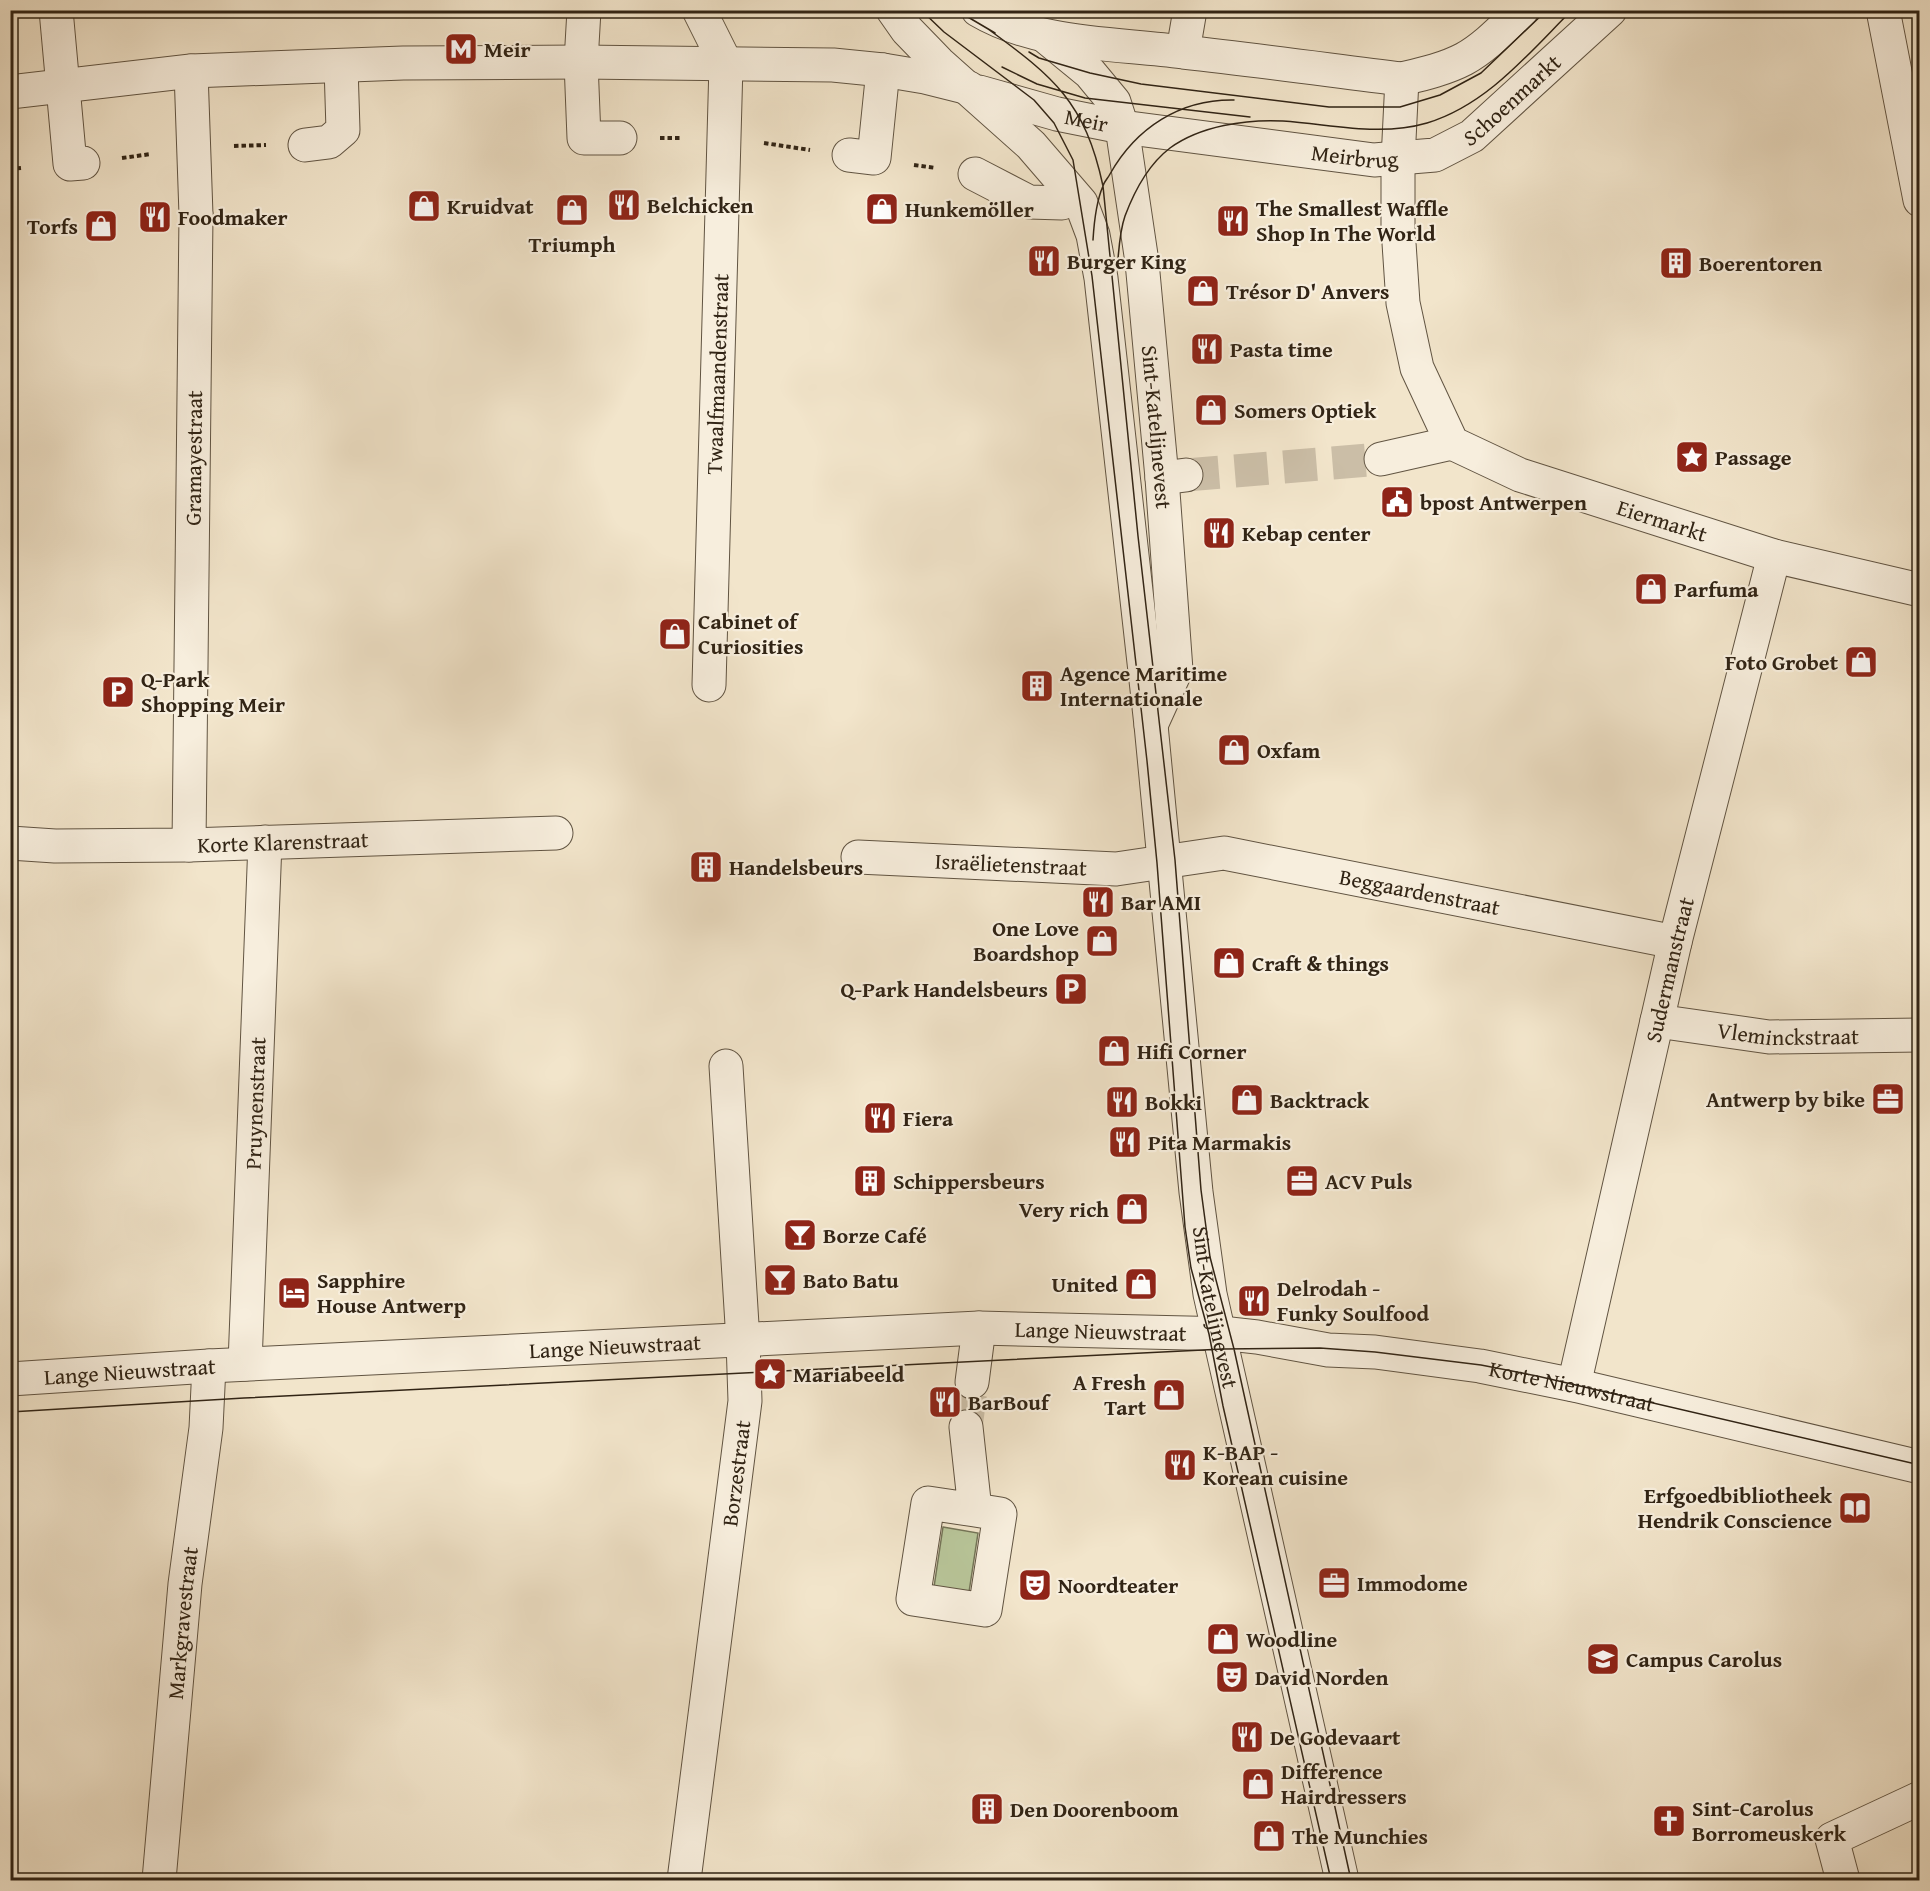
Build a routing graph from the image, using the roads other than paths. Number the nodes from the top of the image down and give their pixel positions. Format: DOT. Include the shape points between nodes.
graph roads {
  1 [pos="56,10"];
  2 [pos="584,10"];
  3 [pos="699,10"];
  4 [pos="893,10"];
  5 [pos="978,10"];
  6 [pos="1190,10"];
  7 [pos="1522,10"];
  8 [pos="1610,10"];
  9 [pos="1883,10"];
  10 [pos="1046,37"];
  11 [pos="1183,51"];
  12 [pos="581,62"];
  13 [pos="726,64"];
  14 [pos="341,66"];
  15 [pos="883,70"];
  16 [pos="191,71"];
  17 [pos="1402,79"];
  18 [pos="63,86"];
  19 [pos="969,88"];
  20 [pos="10,92"];
  21 [pos="1122,127"];
  22 [pos="620,138"];
  23 [pos="305,145"];
  24 [pos="849,155"];
  25 [pos="1398,160"];
  26 [pos="83,163"];
  27 [pos="975,174"];
  28 [pos="1920,200"];
  29 [pos="1072,203"];
  30 [pos="1452,443"];
  31 [pos="1381,459"];
  32 [pos="1774,556"];
  33 [pos="1920,590"];
  34 [pos="709,685"];
  35 [pos="1151,725"];
  36 [pos="556,833"];
  37 [pos="265,842"];
  38 [pos="10,843"];
  39 [pos="189,844"];
  40 [pos="858,857"];
  41 [pos="1164,862"];
  42 [pos="1675,942"];
  43 [pos="1657,1021"];
  44 [pos="1920,1035"];
  45 [pos="726,1066"];
  46 [pos="979,1328"];
  47 [pos="1219,1334"];
  48 [pos="743,1341"];
  49 [pos="245,1364"];
  50 [pos="209,1366"];
  51 [pos="10,1379"];
  52 [pos="972,1382"];
  53 [pos="1574,1385"];
  54 [pos="966,1427"];
  55 [pos="1920,1467"];
  56 [pos="975,1510"];
  57 [pos="1920,1798"];
  58 [pos="159,1881"];
  59 [pos="684,1881"];
  60 [pos="1342,1881"];
  61 [pos="1843,1881"];
  1 -- 18 [label="street"];
  2 -- 12 [label="street"];
  3 -- 13 [label="street"];
  4 -- 19 [label="street, Meir" via="939,63"];
  5 -- 10 [label="street, Meir"];
  6 -- 11 [label="street"];
  7 -- 17 [label="street" via="1465,58"];
  8 -- 25 [label="street, Schoenmarkt" via="1472,136 1435,155"];
  9 -- 28 [label="street"];
  10 -- 11 [label="street, Meir"];
  10 -- 21 [label="street, Meir" via="1090,73 1114,102"];
  11 -- 17 [label="street"];
  12 -- 13 [label="street, Meir"];
  12 -- 14 [label="street, Meir"];
  12 -- 22 [label="street" via="584,138"];
  13 -- 15 [label="street, Meir" via="833,65"];
  13 -- 34 [label="street, Twaalfmaandenstraat"];
  14 -- 16 [label="street, Meir"];
  14 -- 23 [label="street" via="343,130 328,142"];
  15 -- 19 [label="street, Meir"];
  15 -- 24 [label="street" via="874,158"];
  16 -- 18 [label="street, Meir"];
  16 -- 39 [label="street, Gramayestraat" via="196,215"];
  17 -- 25 [label="street, Meirbrug"];
  18 -- 20 [label="street, Meir"];
  18 -- 26 [label="street" via="70,164"];
  19 -- 21 [label="street, Meir" via="1057,114"];
  19 -- 29 [label="street, Meir" via="1031,145"];
  21 -- 25 [label="street, Meirbrug"];
  21 -- 35 [label="street, Sint-Katelijnevest" via="1174,476 1176,670"];
  25 -- 30 [label="street" via="1403,303 1417,368"];
  27 -- 29 [label="street" via="1029,202"];
  29 -- 35 [label="street, Sint-Katelijnevest" via="1093,235 1101,278"];
  30 -- 31 [label="street"];
  30 -- 32 [label="street, Eiermarkt" via="1520,475"];
  32 -- 33 [label="street, Eiermarkt"];
  32 -- 42 [label="street, Sudermanstraat"];
  35 -- 41 [label="street, Sint-Katelijnevest"];
  36 -- 37 [label="street, Korte Klarenstraat"];
  37 -- 39 [label="street, Korte Klarenstraat"];
  37 -- 49 [label="street, Pruynenstraat"];
  38 -- 39 [label="street, Korte Klarenstraat"];
  40 -- 41 [label="street, Israëlietenstraat" via="1116,868"];
  41 -- 42 [label="street, Beggaardenstraat" via="1224,853"];
  41 -- 47 [label="street, Sint-Katelijnevest" via="1199,1228"];
  42 -- 43 [label="street, Sudermanstraat"];
  43 -- 44 [label="street, Vleminckstraat" via="1769,1036"];
  43 -- 53 [label="street, Sudermanstraat"];
  45 -- 48 [label="street, Borzestraat"];
  46 -- 47 [label="street, Lange Nieuwstraat"];
  46 -- 48 [label="street, Lange Nieuwstraat"];
  46 -- 52 [label="street"];
  47 -- 53 [label="street, Korte Nieuwstraat" via="1480,1366"];
  47 -- 60 [label="street, Sint-Katelijnevest"];
  48 -- 49 [label="street, Lange Nieuwstraat"];
  48 -- 59 [label="street, Borzestraat" via="745,1401"];
  49 -- 50 [label="street, Lange Nieuwstraat"];
  50 -- 51 [label="street, Lange Nieuwstraat"];
  50 -- 58 [label="street, Markgravestraat" via="206,1428 185,1584"];
  53 -- 55 [label="street, Korte Nieuwstraat"];
  54 -- 56 [label="street"];
  57 -- 61 [label="street" via="1832,1839"];
}
